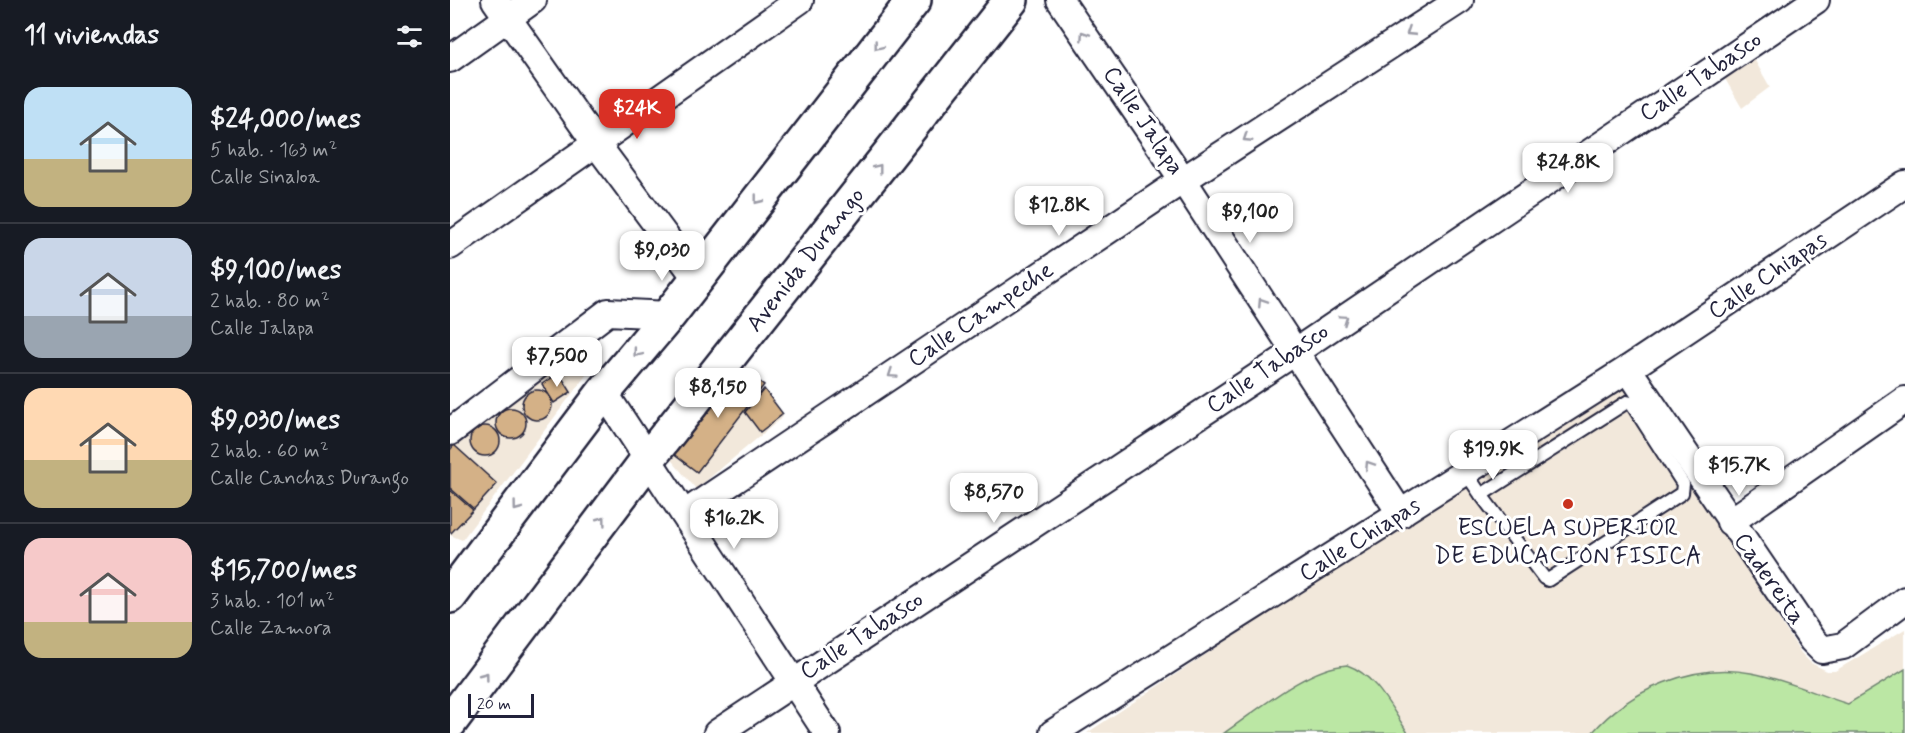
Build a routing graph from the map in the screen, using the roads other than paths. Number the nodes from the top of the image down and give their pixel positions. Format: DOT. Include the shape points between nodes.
graph roads {
  1 [pos="533,0"];
  2 [pos="800,0"];
  3 [pos="914,0"];
  4 [pos="1011,0"];
  5 [pos="1060,0"];
  6 [pos="1460,0"];
  7 [pos="1816,0"];
  8 [pos="501,9"];
  9 [pos="450,59"];
  10 [pos="595,142"];
  11 [pos="1183,180"];
  12 [pos="1905,184"];
  13 [pos="450,246"];
  14 [pos="697,279"];
  15 [pos="669,315"];
  16 [pos="1295,352"];
  17 [pos="1628,369"];
  18 [pos="604,392"];
  19 [pos="1905,400"];
  20 [pos="450,432"];
  21 [pos="648,459"];
  22 [pos="1466,473"];
  23 [pos="1481,495"];
  24 [pos="684,514"];
  25 [pos="1401,514"];
  26 [pos="1730,522"];
  27 [pos="452,589"];
  28 [pos="1905,600"];
  29 [pos="793,682"];
  30 [pos="450,722"];
  31 [pos="717,733"];
  32 [pos="826,733"];
  33 [pos="1053,733"];
  1 -- 8 [label="street"];
  2 -- 10 [label="street"];
  3 -- 14 [label="main road, one-way"];
  21 -- 4 [label="main road, Avenida Durango, one-way"];
  11 -- 5 [label="street, Calle Jalapa, one-way"];
  6 -- 11 [label="street, Calle Campeche, one-way"];
  16 -- 7 [label="street, Calle Tabasco, one-way"];
  8 -- 9 [label="street"];
  8 -- 10 [label="street"];
  10 -- 13 [label="street"];
  10 -- 14 [label="street"];
  16 -- 11 [label="street, Calle Jalapa, one-way"];
  11 -- 24 [label="street, Calle Campeche, one-way"];
  12 -- 17 [label="street, Calle Chiapas"];
  14 -- 15 [label="main road"];
  15 -- 18 [label="main road, one-way"];
  15 -- 20 [label="street" via="608,312"];
  25 -- 16 [label="street, Calle Jalapa, one-way"];
  16 -- 29 [label="street, Calle Tabasco"];
  17 -- 22 [label="street, Calle Chiapas"];
  17 -- 26 [label="street, Cadereita"];
  18 -- 21 [label="street"];
  18 -- 27 [label="main road, one-way"];
  19 -- 26 [label="street"];
  21 -- 24 [label="street"];
  30 -- 21 [label="main road, Avenida Durango, one-way"];
  22 -- 23 [label="lane"];
  22 -- 25 [label="street, Calle Chiapas"];
  23 -- 23 [label="lane" via="1548,580 1684,489 1627,402"];
  24 -- 29 [label="street"];
  25 -- 33 [label="street, Calle Chiapas"];
  26 -- 28 [label="street, Cadereita" via="1822,650 1843,646"];
  29 -- 31 [label="street, Calle Tabasco"];
  29 -- 32 [label="street"];
}
